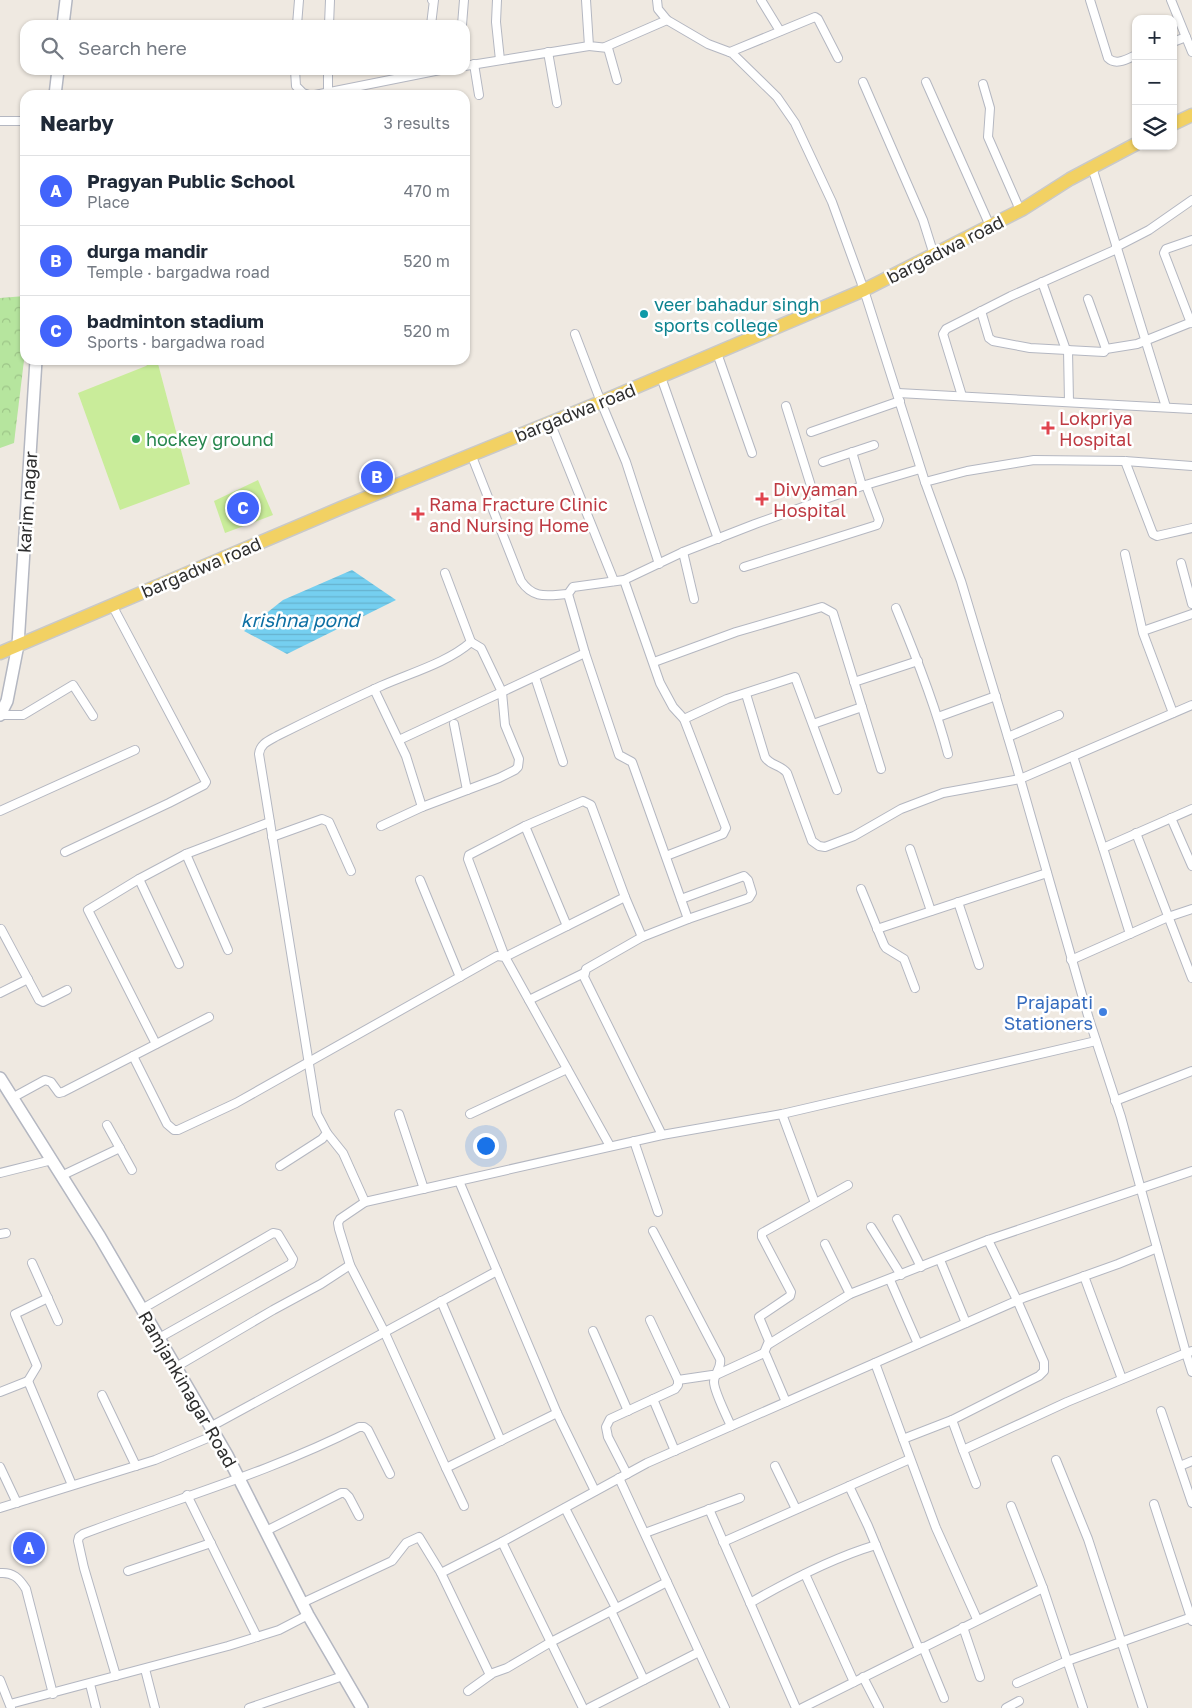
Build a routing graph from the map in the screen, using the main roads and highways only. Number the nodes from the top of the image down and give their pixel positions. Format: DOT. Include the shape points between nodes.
graph roads {
  1 [pos="1192,115"];
  2 [pos="1177,122"];
  3 [pos="1132,146"];
  4 [pos="0,653"];
  1 -- 2 [label="main road"];
  3 -- 4 [label="main road, bargadwa road" via="1020,210 864,290"];
}
